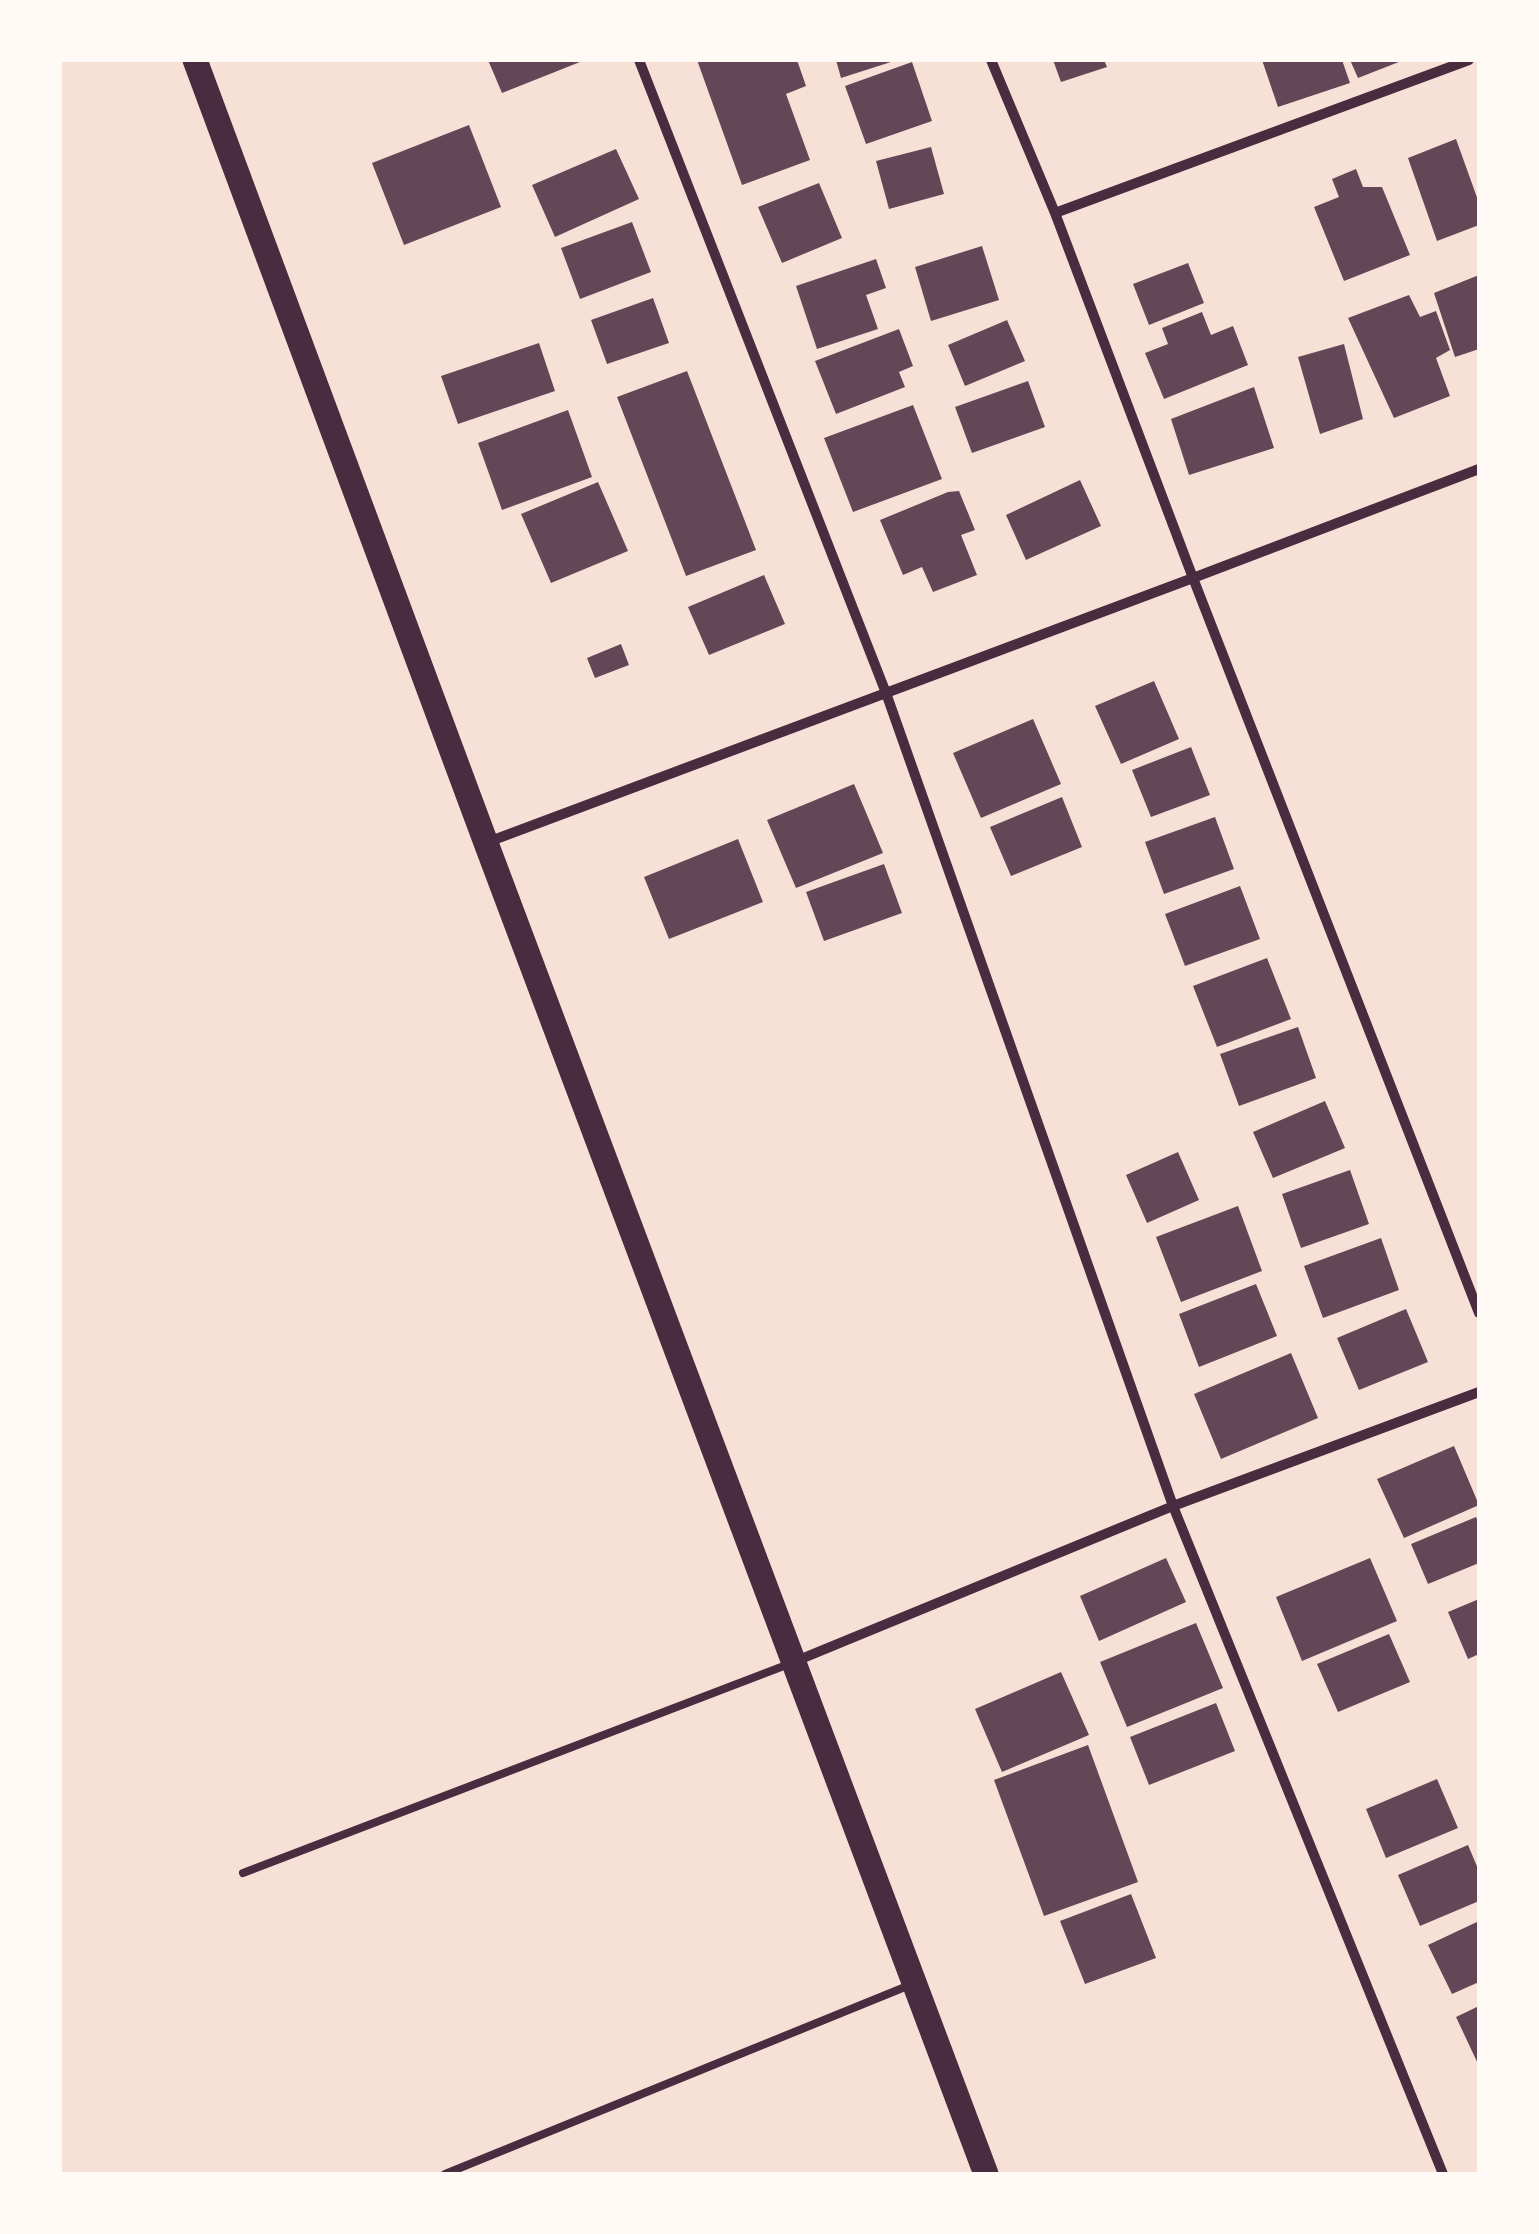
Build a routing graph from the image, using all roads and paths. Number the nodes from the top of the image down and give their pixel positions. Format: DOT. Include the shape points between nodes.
graph roads {
  1 [pos="195,60"];
  2 [pos="638,60"];
  3 [pos="991,60"];
  4 [pos="1469,60"];
  5 [pos="1055,214"];
  6 [pos="1479,468"];
  7 [pos="1193,578"];
  8 [pos="886,693"];
  9 [pos="486,842"];
  10 [pos="1479,1313"];
  11 [pos="1479,1392"];
  12 [pos="1172,1506"];
  13 [pos="793,1662"];
  14 [pos="243,1873"];
  15 [pos="914,1984"];
  16 [pos="445,2174"];
  17 [pos="986,2174"];
  18 [pos="1443,2174"];
  1 -- 9 [label="main road"];
  2 -- 8 [label="street"];
  3 -- 5 [label="street"];
  4 -- 5 [label="street"];
  5 -- 7 [label="street"];
  6 -- 7 [label="street"];
  7 -- 8 [label="street"];
  7 -- 10 [label="street"];
  8 -- 9 [label="street"];
  8 -- 12 [label="street"];
  9 -- 13 [label="main road"];
  11 -- 12 [label="street"];
  12 -- 13 [label="street"];
  12 -- 18 [label="street"];
  13 -- 14 [label="lane"];
  13 -- 15 [label="main road"];
  15 -- 16 [label="lane"];
  15 -- 17 [label="main road"];
}
